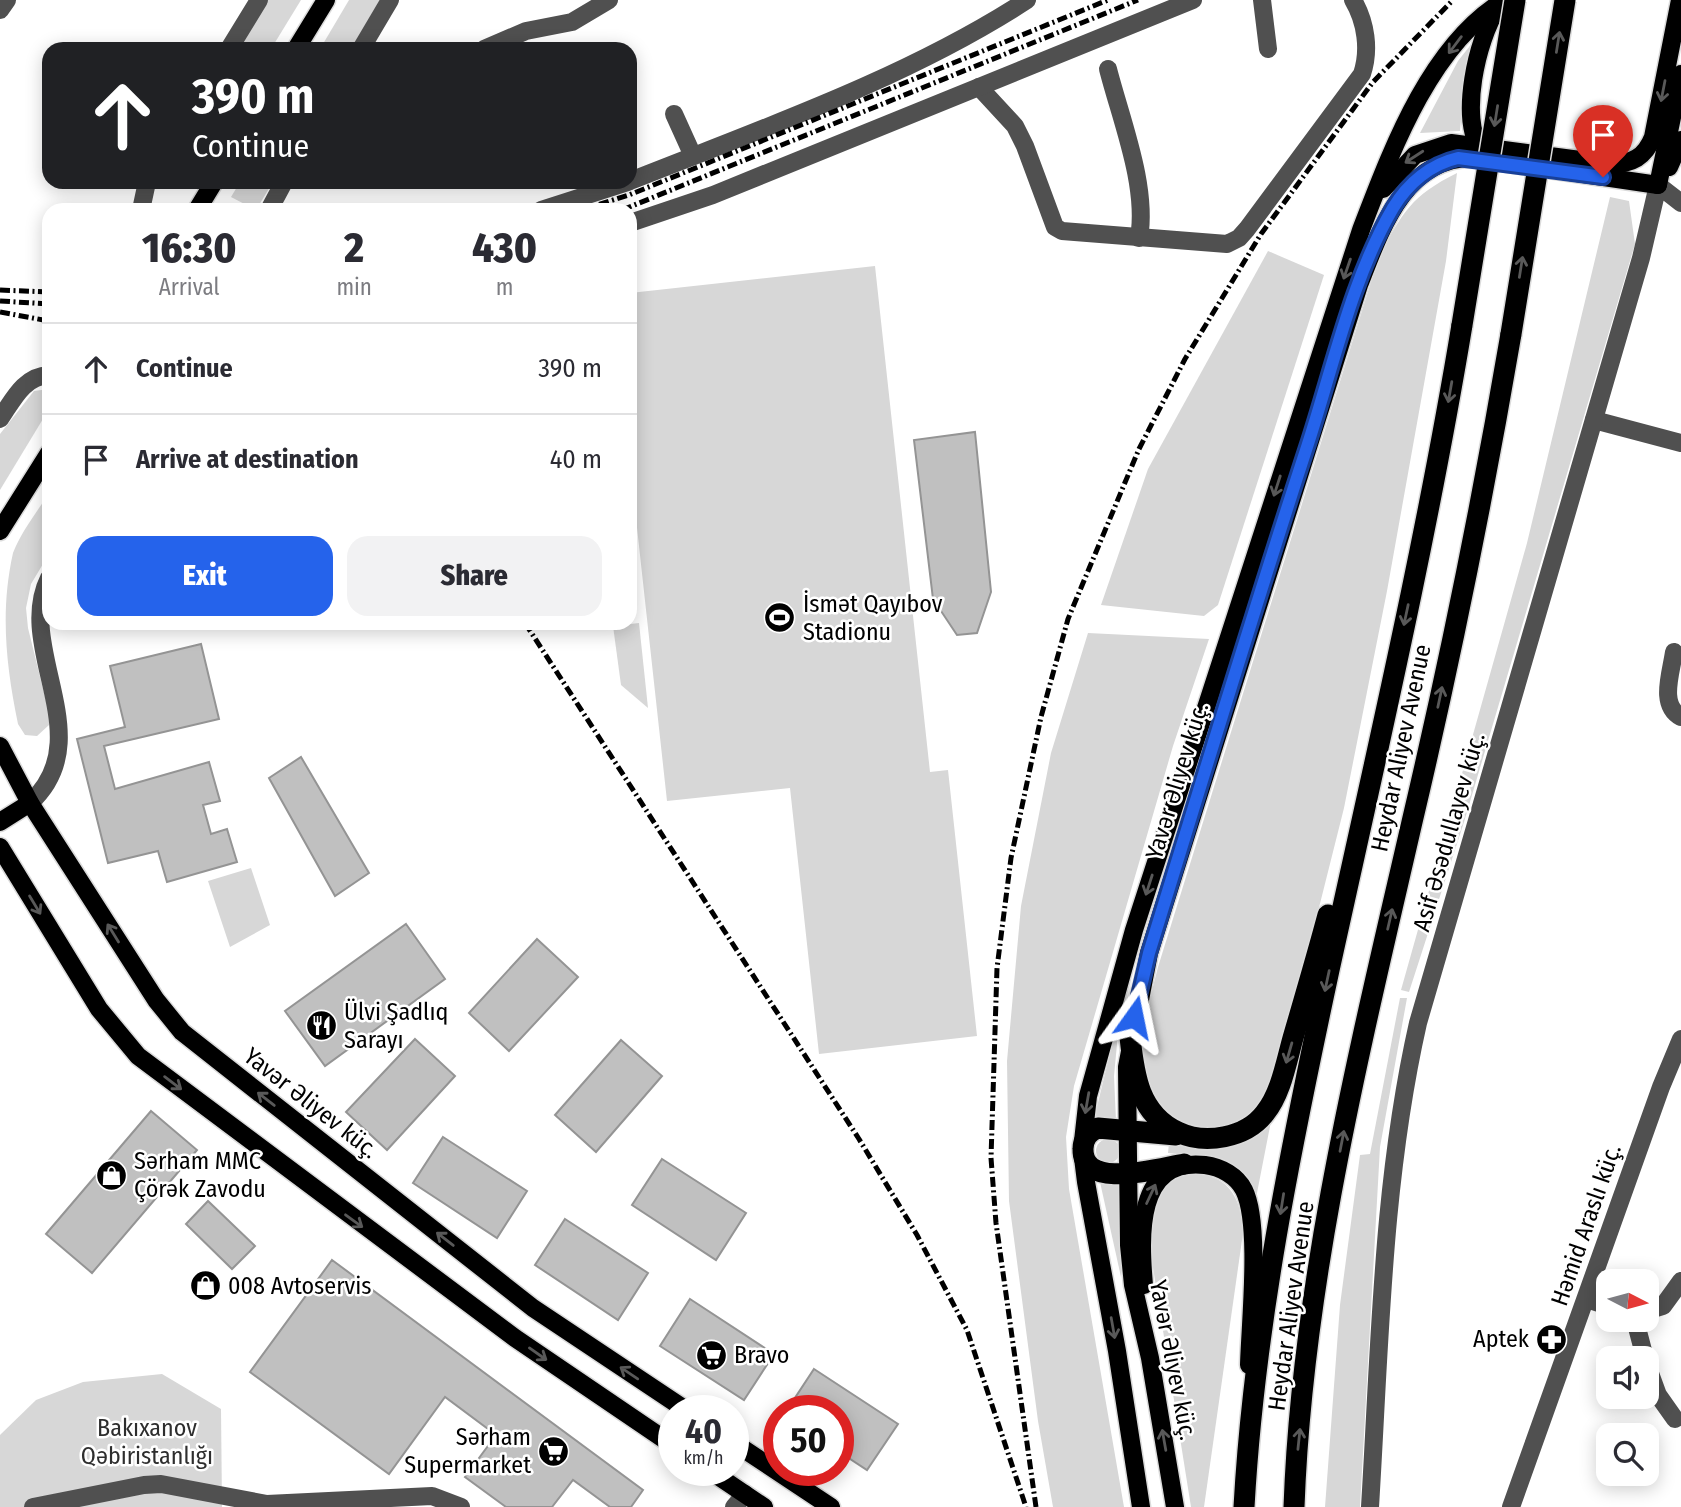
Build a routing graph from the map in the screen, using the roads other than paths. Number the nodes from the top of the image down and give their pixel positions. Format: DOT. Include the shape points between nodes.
graph roads {
  1 [pos="7,0"];
  2 [pos="260,0"];
  3 [pos="326,0"];
  4 [pos="390,0"];
  5 [pos="609,0"];
  6 [pos="1027,0"];
  7 [pos="1193,0"];
  8 [pos="1262,0"];
  9 [pos="1353,0"];
  10 [pos="1564,0"];
  11 [pos="1680,0"];
  12 [pos="1507,1"];
  13 [pos="0,9"];
  14 [pos="233,42"];
  15 [pos="300,42"];
  16 [pos="365,42"];
  17 [pos="500,42"];
  18 [pos="1268,49"];
  19 [pos="1108,69"];
  20 [pos="1681,74"];
  21 [pos="979,87"];
  22 [pos="674,114"];
  23 [pos="1681,141"];
  24 [pos="1477,144"];
  25 [pos="693,156"];
  26 [pos="1494,160"];
  27 [pos="637,179"];
  28 [pos="1658,185"];
  29 [pos="607,189"];
  30 [pos="563,203"];
  31 [pos="1681,203"];
  32 [pos="1371,205"];
  33 [pos="637,221"];
  34 [pos="1139,238"];
  35 [pos="42,375"];
  36 [pos="0,419"];
  37 [pos="1594,420"];
  38 [pos="1681,443"];
  39 [pos="42,465"];
  40 [pos="1,532"];
  41 [pos="42,601"];
  42 [pos="1674,652"];
  43 [pos="1681,717"];
  44 [pos="1382,728"];
  45 [pos="0,746"];
  46 [pos="30,803"];
  47 [pos="0,822"];
  48 [pos="0,847"];
  49 [pos="1130,1037"];
  50 [pos="1681,1039"];
  51 [pos="1128,1129"];
  52 [pos="1188,1137"];
  53 [pos="1082,1150"];
  54 [pos="1184,1164"];
  55 [pos="1129,1172"];
  56 [pos="1681,1281"];
  57 [pos="1586,1299"];
  58 [pos="1596,1302"];
  59 [pos="1659,1307"];
  60 [pos="1150,1358"];
  61 [pos="664,1395"];
  62 [pos="1659,1396"];
  63 [pos="1675,1419"];
  64 [pos="658,1435"];
  65 [pos="749,1453"];
  66 [pos="1246,1479"];
  67 [pos="725,1486"];
  68 [pos="740,1501"];
  69 [pos="1294,1505"];
  70 [pos="33,1507"];
  71 [pos="461,1507"];
  72 [pos="764,1507"];
  73 [pos="831,1507"];
  74 [pos="1141,1507"];
  75 [pos="1175,1507"];
  76 [pos="1244,1507"];
  77 [pos="1370,1507"];
  78 [pos="1511,1507"];
  1 -- 13 [label="street"];
  2 -- 14 [label="street"];
  3 -- 15 [label="main road"];
  4 -- 16 [label="street"];
  5 -- 17 [label="street" via="572,22 526,31"];
  6 -- 25 [label="street" via="973,33 817,107"];
  7 -- 21 [label="street"];
  8 -- 18 [label="street"];
  9 -- 34 [label="street" via="1365,37 1362,74 1239,238 1227,244 1208,244"];
  69 -- 10 [label="highway, Heydar Aliyev Avenue, one-way, bridge" via="1309,1349 1335,1176 1447,666 1511,334"];
  11 -- 24 [label="main road, one-way" via="1653,137 1634,162 1611,164"];
  12 -- 24 [label="main road" via="1486,30 1474,84 1470,128"];
  12 -- 32 [label="main road, Yavər Əliyev küç., one-way" via="1473,24 1442,63 1400,134"];
  12 -- 44 [label="highway, Heydar Aliyev Avenue, one-way, bridge" via="1462,325"];
  19 -- 34 [label="street" via="1140,193"];
  20 -- 28 [label="main road"];
  21 -- 33 [label="street" via="713,195"];
  21 -- 34 [label="street" via="1026,146 1055,227"];
  22 -- 25 [label="street"];
  23 -- 28 [label="main road"];
  24 -- 26 [label="main road"];
  24 -- 32 [label="main road, one-way" via="1451,143 1415,155"];
  25 -- 27 [label="street"];
  26 -- 28 [label="main road, Yavər Əliyev küç."];
  26 -- 49 [label="main road, Yavər Əliyev küç." via="1458,158 1432,167 1395,205 1374,247 1149,953"];
  28 -- 31 [label="street"];
  28 -- 37 [label="street, Asif Əsədullayev küç."];
  29 -- 30 [label="street"];
  32 -- 53 [label="main road, Yavər Əliyev küç., one-way" via="1130,944 1088,1096"];
  35 -- 36 [label="street" via="25,385"];
  37 -- 38 [label="street"];
  37 -- 77 [label="street, Asif Əsədullayev küç." via="1418,1023 1401,1101 1390,1186"];
  39 -- 40 [label="main road"];
  41 -- 46 [label="street" via="40,625 59,728 50,778"];
  42 -- 43 [label="street" via="1667,703 1671,712"];
  44 -- 52 [label="highway, one-way" via="1274,1098 1266,1113 1244,1130 1206,1139"];
  44 -- 66 [label="highway, Heydar Aliyev Avenue, one-way" via="1286,1180 1260,1346"];
  45 -- 46 [label="main road, Yavər Əliyev küç."];
  46 -- 47 [label="main road"];
  61 -- 46 [label="main road, Yavər Əliyev küç., one-way" via="533,1308 182,1032 156,1000"];
  48 -- 64 [label="main road, one-way" via="104,1018 138,1056 504,1330"];
  49 -- 51 [label="main road, Yavər Əliyev küç."];
  49 -- 52 [label="highway" via="1142,1097 1157,1119"];
  50 -- 57 [label="street, Həmid Araslı küç."];
  51 -- 52 [label="highway"];
  51 -- 53 [label="highway" via="1093,1130"];
  51 -- 55 [label="main road, Yavər Əliyev küç."];
  53 -- 55 [label="highway" via="1093,1171"];
  53 -- 74 [label="main road, Yavər Əliyev küç., one-way"];
  54 -- 55 [label="highway"];
  60 -- 54 [label="main road, one-way" via="1141,1245 1144,1211 1158,1180"];
  54 -- 66 [label="main road" via="1224,1170 1243,1188 1248,1201 1252,1265"];
  55 -- 60 [label="main road, Yavər Əliyev küç." via="1130,1267"];
  56 -- 59 [label="street"];
  57 -- 58 [label="street"];
  57 -- 78 [label="street, Həmid Araslı küç."];
  75 -- 60 [label="main road, Yavər Əliyev küç., one-way"];
  62 -- 63 [label="street"];
  65 -- 73 [label="main road"];
  66 -- 76 [label="highway, Heydar Aliyev Avenue"];
  67 -- 68 [label="main road"];
  68 -- 72 [label="main road"];
  70 -- 71 [label="street" via="161,1484 267,1504 432,1496"];
}
